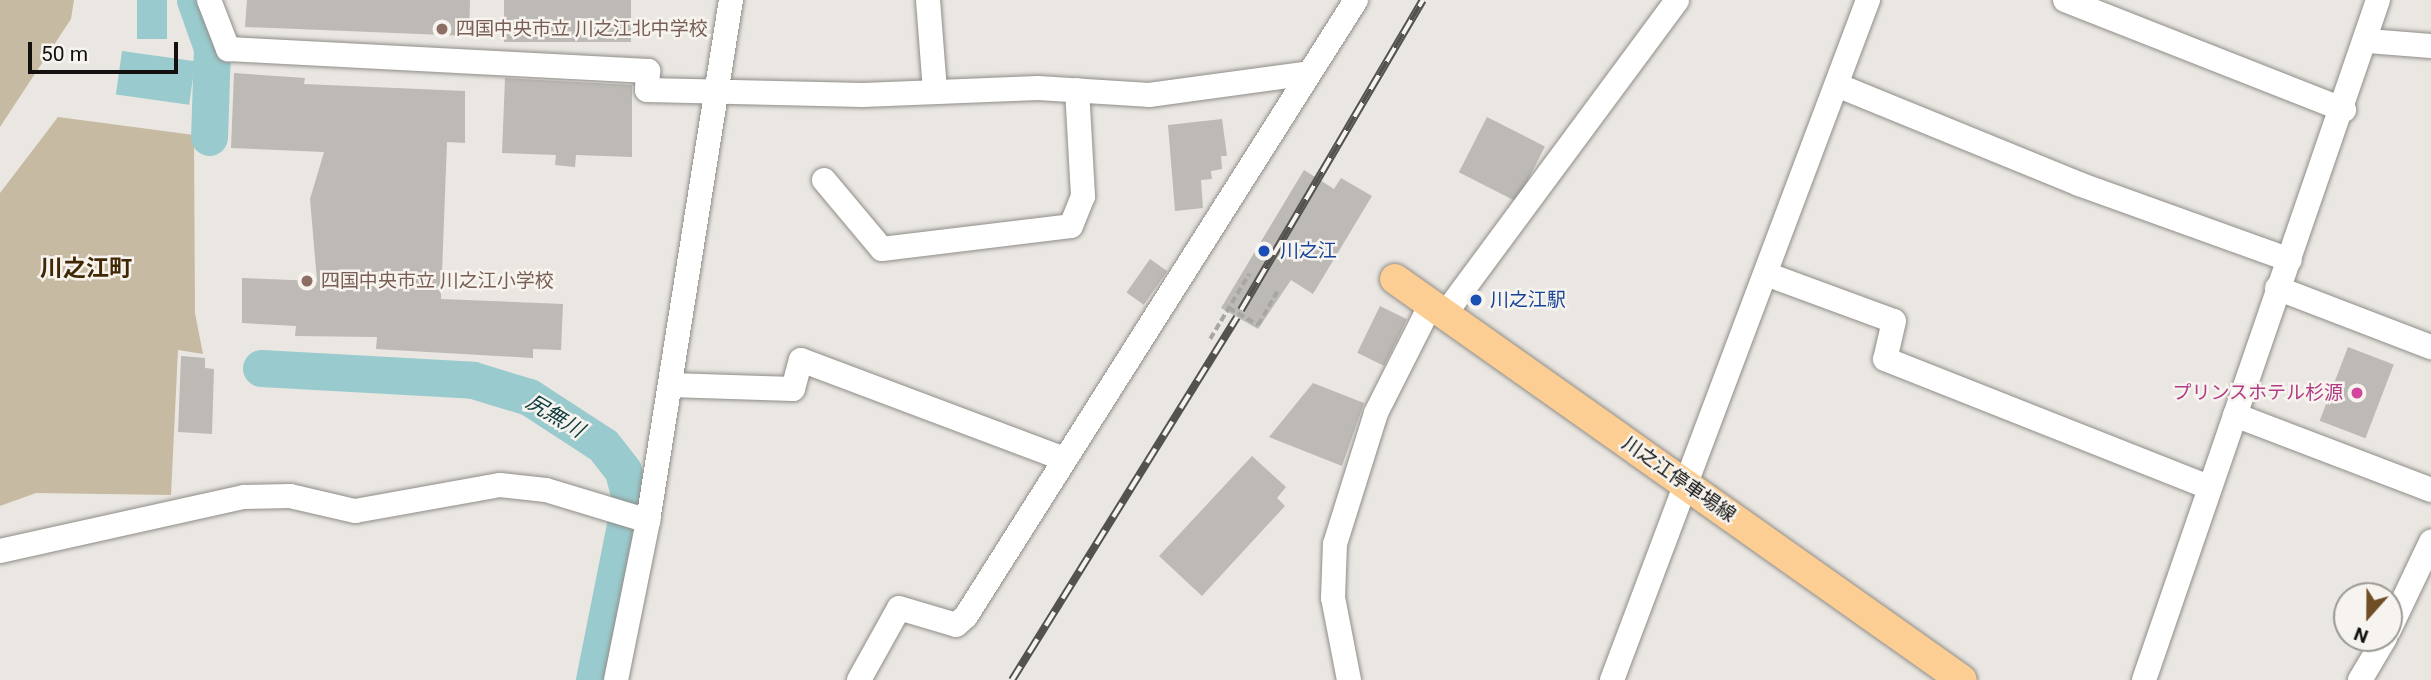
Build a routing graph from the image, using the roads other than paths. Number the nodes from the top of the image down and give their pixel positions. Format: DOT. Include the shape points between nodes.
graph roads {
  1 [pos="209,0"];
  2 [pos="731,0"];
  3 [pos="928,0"];
  4 [pos="1356,0"];
  5 [pos="1677,0"];
  6 [pos="1868,0"];
  7 [pos="2065,0"];
  8 [pos="2378,0"];
  9 [pos="2368,41"];
  10 [pos="2431,46"];
  11 [pos="1309,74"];
  12 [pos="1839,86"];
  13 [pos="1077,90"];
  14 [pos="718,91"];
  15 [pos="935,92"];
  16 [pos="2344,110"];
  17 [pos="824,180"];
  18 [pos="2290,260"];
  19 [pos="1766,274"];
  20 [pos="1395,279"];
  21 [pos="2277,288"];
  22 [pos="1438,309"];
  23 [pos="2431,347"];
  24 [pos="670,385"];
  25 [pos="2235,415"];
  26 [pos="1062,458"];
  27 [pos="1684,483"];
  28 [pos="2209,487"];
  29 [pos="2431,490"];
  30 [pos="648,521"];
  31 [pos="2431,542"];
  32 [pos="0,551"];
  33 [pos="2403,601"];
  34 [pos="2377,652"];
  35 [pos="1960,679"];
  36 [pos="616,680"];
  37 [pos="859,680"];
  38 [pos="1349,680"];
  39 [pos="1612,680"];
  40 [pos="2144,680"];
  41 [pos="2360,680"];
  1 -- 14 [label="street" via="228,49 648,71 647,90"];
  2 -- 14 [label="street"];
  3 -- 15 [label="street"];
  4 -- 11 [label="street"];
  5 -- 22 [label="street"];
  6 -- 12 [label="street"];
  7 -- 16 [label="street"];
  8 -- 9 [label="street"];
  9 -- 10 [label="street"];
  9 -- 16 [label="street"];
  11 -- 13 [label="street" via="1175,94"];
  11 -- 26 [label="street"];
  12 -- 18 [label="street"];
  12 -- 19 [label="street"];
  13 -- 15 [label="street"];
  13 -- 17 [label="street" via="1083,196 1071,226 882,249"];
  14 -- 15 [label="street"];
  14 -- 24 [label="street"];
  16 -- 18 [label="street"];
  18 -- 21 [label="street"];
  19 -- 27 [label="street"];
  19 -- 28 [label="street" via="1894,321 1885,359"];
  20 -- 22 [label="main road, 川之江停車場線"];
  21 -- 23 [label="street"];
  21 -- 25 [label="street"];
  22 -- 27 [label="main road, 川之江停車場線"];
  22 -- 38 [label="street" via="1376,413 1335,544 1333,598"];
  24 -- 26 [label="street" via="793,389 801,360"];
  24 -- 30 [label="street"];
  25 -- 28 [label="street"];
  25 -- 29 [label="street"];
  26 -- 37 [label="street" via="966,616 956,625 899,608"];
  27 -- 35 [label="main road, 川之江停車場線"];
  27 -- 39 [label="street"];
  28 -- 40 [label="street"];
  30 -- 32 [label="street" via="609,506 500,485 355,511 290,496 244,497"];
  30 -- 36 [label="street"];
  31 -- 33 [label="street"];
  34 -- 41 [label="street"];
}
